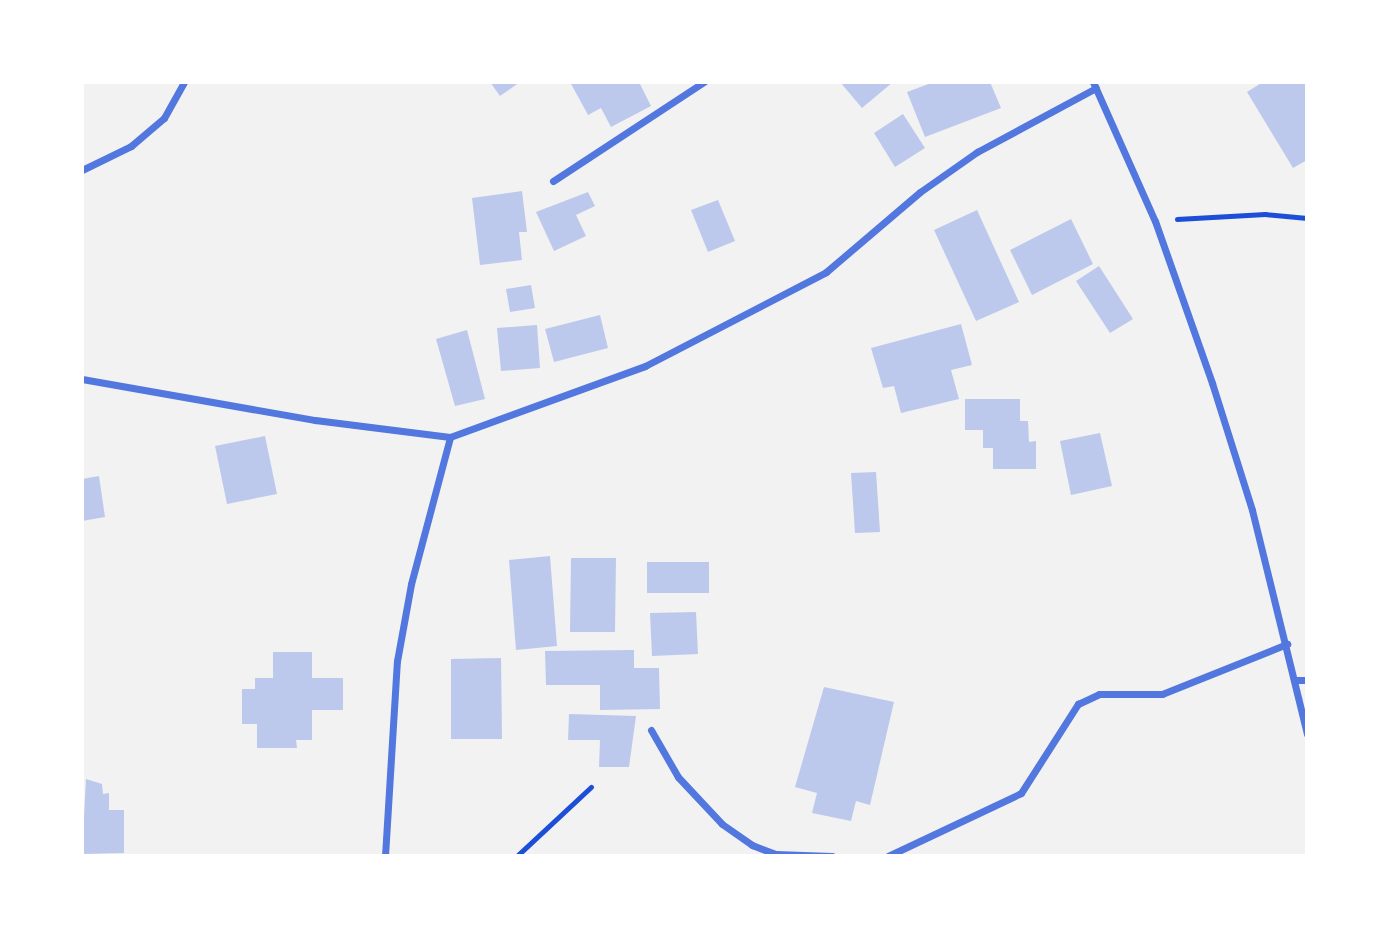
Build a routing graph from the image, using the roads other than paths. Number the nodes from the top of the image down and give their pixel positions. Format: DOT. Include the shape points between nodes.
graph roads {
  1 [pos="184,82"];
  2 [pos="704,82"];
  3 [pos="1095,85"];
  4 [pos="82,170"];
  5 [pos="553,181"];
  6 [pos="82,379"];
  7 [pos="450,437"];
  8 [pos="1287,644"];
  9 [pos="1294,680"];
  10 [pos="1307,680"];
  11 [pos="650,730"];
  12 [pos="1307,734"];
  13 [pos="385,856"];
  14 [pos="832,856"];
  15 [pos="888,856"];
  1 -- 4 [label="street" via="164,118 131,146"];
  2 -- 5 [label="street"];
  3 -- 7 [label="street" via="977,152 920,192 826,272 645,366"];
  3 -- 8 [label="street" via="1155,220 1252,510"];
  6 -- 7 [label="street" via="315,420"];
  7 -- 13 [label="street" via="411,584 397,661"];
  8 -- 9 [label="street"];
  8 -- 15 [label="street" via="1162,694 1099,694 1078,704 1021,793"];
  9 -- 10 [label="street"];
  9 -- 12 [label="street"];
  11 -- 14 [label="street" via="678,777 722,824 752,845 776,854"];
}
